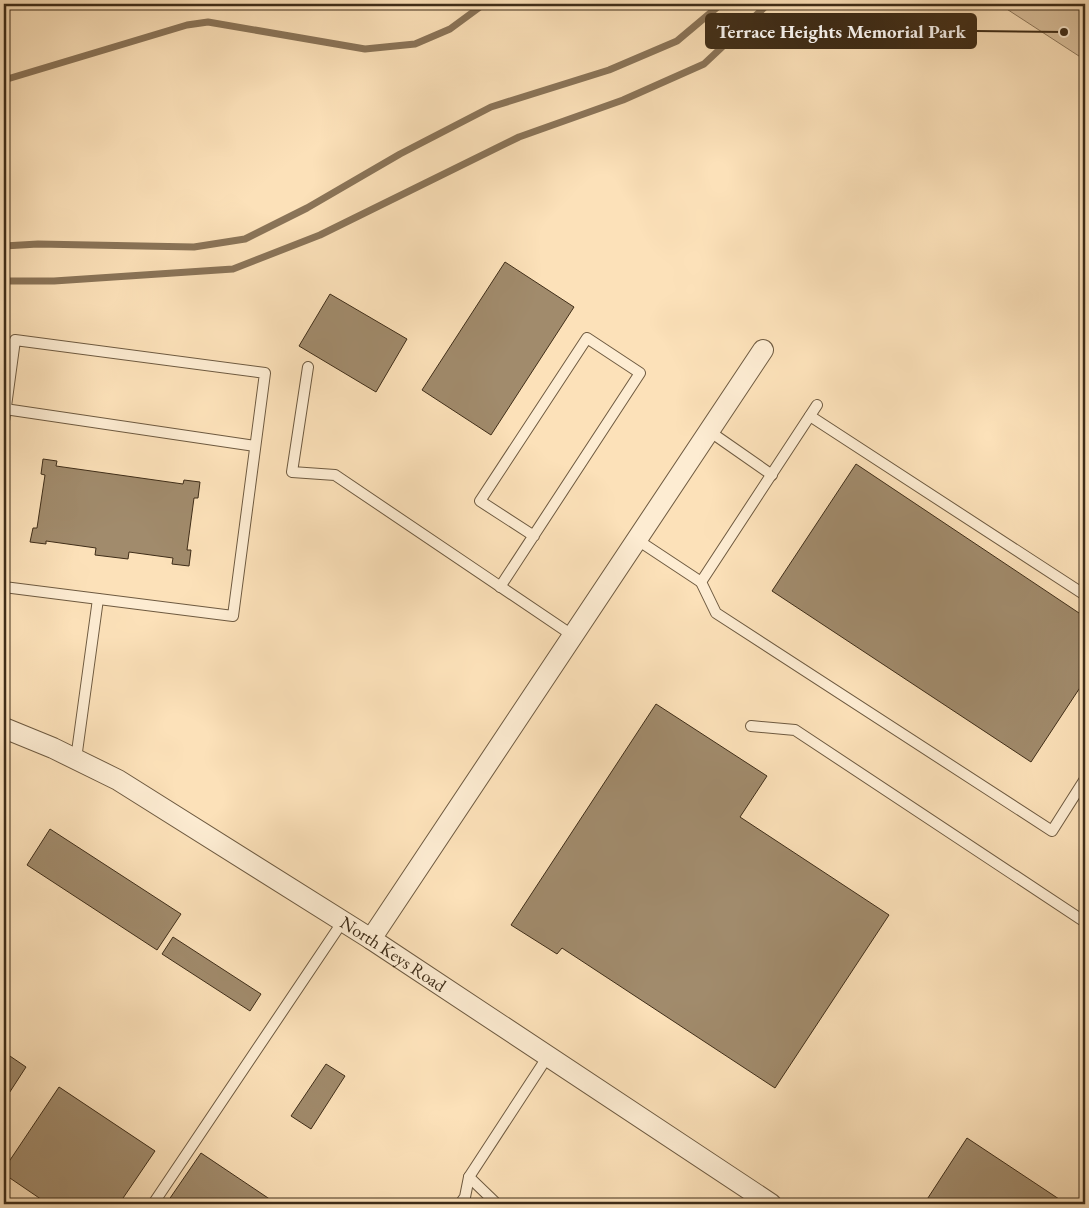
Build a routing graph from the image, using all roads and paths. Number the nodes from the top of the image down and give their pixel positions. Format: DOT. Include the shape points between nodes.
graph roads {
  1 [pos="763,350"];
  2 [pos="308,367"];
  3 [pos="817,405"];
  4 [pos="5,409"];
  5 [pos="810,416"];
  6 [pos="4,421"];
  7 [pos="709,431"];
  8 [pos="255,446"];
  9 [pos="772,474"];
  10 [pos="534,536"];
  11 [pos="636,540"];
  12 [pos="701,582"];
  13 [pos="4,586"];
  14 [pos="500,587"];
  15 [pos="1085,595"];
  16 [pos="98,599"];
  17 [pos="572,635"];
  18 [pos="751,726"];
  19 [pos="4,728"];
  20 [pos="76,759"];
  21 [pos="1085,779"];
  22 [pos="343,921"];
  23 [pos="1085,922"];
  24 [pos="370,938"];
  25 [pos="548,1056"];
  26 [pos="470,1176"];
  27 [pos="154,1204"];
  28 [pos="460,1204"];
  29 [pos="497,1204"];
  30 [pos="771,1204"];
  1 -- 7 [label="street"];
  2 -- 14 [label="lane" via="292,472 336,475"];
  3 -- 5 [label="lane"];
  4 -- 6 [label="lane"];
  4 -- 8 [label="lane"];
  4 -- 8 [label="lane" via="14,340 265,373"];
  5 -- 9 [label="lane"];
  5 -- 15 [label="lane"];
  7 -- 9 [label="lane"];
  7 -- 11 [label="street"];
  8 -- 16 [label="lane" via="232,616"];
  9 -- 12 [label="lane"];
  10 -- 10 [label="lane" via="640,373 587,338 480,501"];
  10 -- 14 [label="lane"];
  11 -- 12 [label="lane"];
  11 -- 17 [label="street"];
  12 -- 21 [label="lane" via="716,613 1052,831"];
  13 -- 16 [label="lane"];
  14 -- 17 [label="lane"];
  16 -- 20 [label="lane"];
  17 -- 24 [label="street"];
  18 -- 23 [label="lane" via="795,730"];
  19 -- 20 [label="street, North Keys Road"];
  20 -- 22 [label="street, North Keys Road" via="118,780"];
  22 -- 24 [label="street, North Keys Road"];
  22 -- 27 [label="lane"];
  24 -- 25 [label="street, North Keys Road"];
  25 -- 26 [label="lane"];
  25 -- 30 [label="street, North Keys Road"];
  26 -- 28 [label="lane"];
  26 -- 29 [label="lane"];
}
